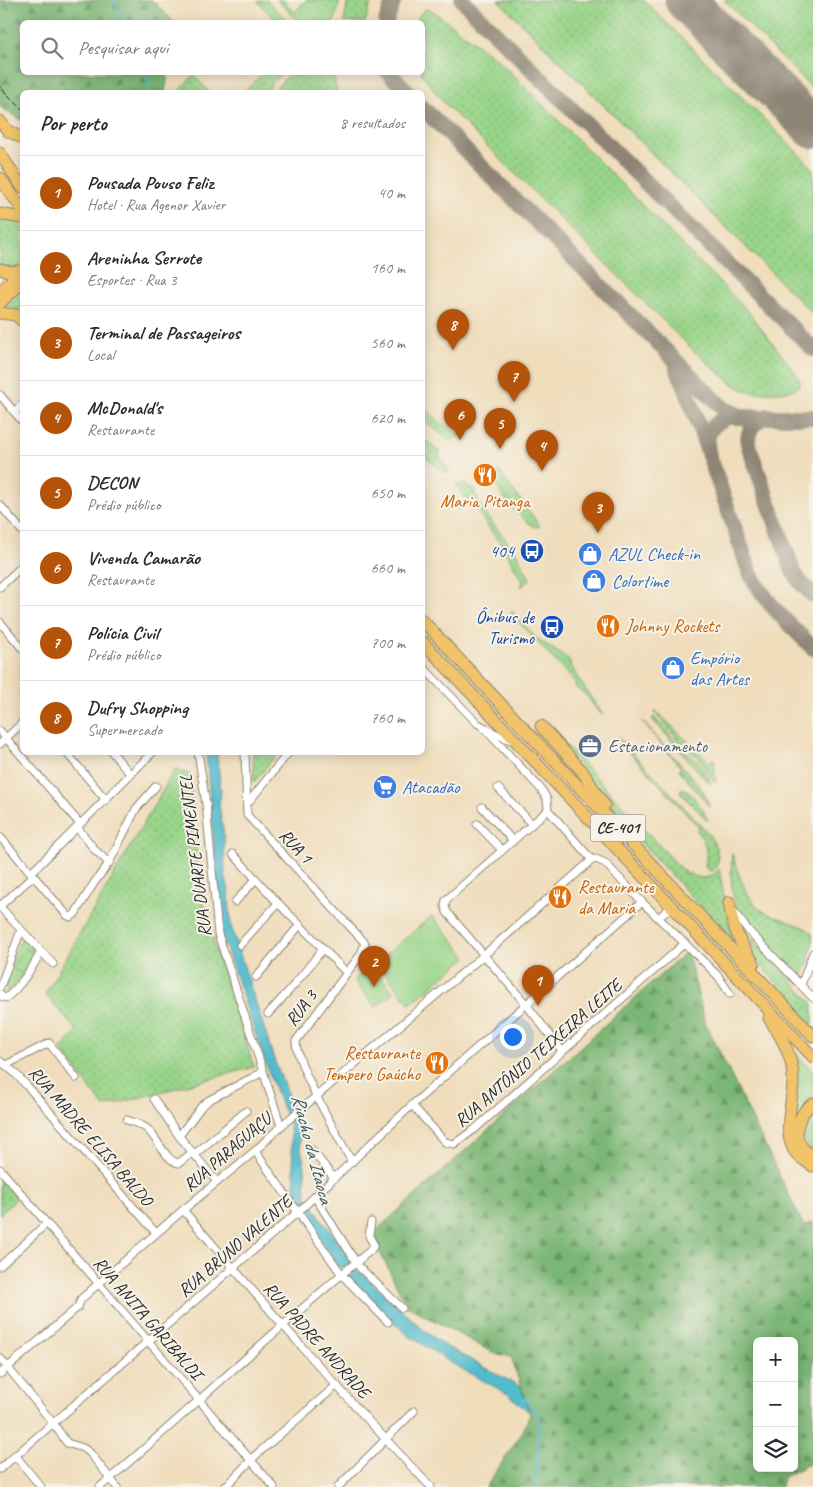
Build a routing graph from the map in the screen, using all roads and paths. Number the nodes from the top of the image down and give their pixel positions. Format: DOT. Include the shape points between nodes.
graph roads {
  1 [pos="0,121"];
  2 [pos="20,137"];
  3 [pos="0,154"];
  4 [pos="0,178"];
  5 [pos="20,184"];
  6 [pos="20,206"];
  7 [pos="0,214"];
  8 [pos="20,218"];
  9 [pos="0,269"];
  10 [pos="20,270"];
  11 [pos="20,272"];
  12 [pos="20,284"];
  13 [pos="0,292"];
  14 [pos="0,303"];
  15 [pos="0,313"];
  16 [pos="20,319"];
  17 [pos="0,395"];
  18 [pos="20,407"];
  19 [pos="14,412"];
  20 [pos="20,419"];
  21 [pos="0,505"];
  22 [pos="20,529"];
  23 [pos="20,568"];
  24 [pos="0,587"];
  25 [pos="0,622"];
  26 [pos="425,623"];
  27 [pos="425,644"];
  28 [pos="20,646"];
  29 [pos="425,669"];
  30 [pos="20,725"];
  31 [pos="541,726"];
  32 [pos="484,728"];
  33 [pos="0,731"];
  34 [pos="6,738"];
  35 [pos="518,743"];
  36 [pos="0,744"];
  37 [pos="20,755"];
  38 [pos="20,755"];
  39 [pos="68,755"];
  40 [pos="114,755"];
  41 [pos="150,755"];
  42 [pos="198,755"];
  43 [pos="245,755"];
  44 [pos="287,755"];
  45 [pos="131,775"];
  46 [pos="156,786"];
  47 [pos="498,788"];
  48 [pos="106,800"];
  49 [pos="247,804"];
  50 [pos="482,807"];
  51 [pos="548,810"];
  52 [pos="477,824"];
  53 [pos="532,824"];
  54 [pos="79,826"];
  55 [pos="622,831"];
  56 [pos="0,837"];
  57 [pos="513,841"];
  58 [pos="502,850"];
  59 [pos="233,854"];
  60 [pos="592,860"];
  61 [pos="109,863"];
  62 [pos="32,872"];
  63 [pos="256,879"];
  64 [pos="235,902"];
  65 [pos="642,902"];
  66 [pos="730,902"];
  67 [pos="278,904"];
  68 [pos="672,906"];
  69 [pos="0,907"];
  70 [pos="659,918"];
  71 [pos="299,926"];
  72 [pos="21,930"];
  73 [pos="685,944"];
  74 [pos="240,945"];
  75 [pos="365,945"];
  76 [pos="323,949"];
  77 [pos="41,952"];
  78 [pos="813,953"];
  79 [pos="484,954"];
  80 [pos="53,964"];
  81 [pos="346,972"];
  82 [pos="256,977"];
  83 [pos="801,985"];
  84 [pos="0,987"];
  85 [pos="0,994"];
  86 [pos="730,994"];
  87 [pos="813,998"];
  88 [pos="526,1004"];
  89 [pos="764,1005"];
  90 [pos="786,1007"];
  91 [pos="268,1014"];
  92 [pos="813,1036"];
  93 [pos="562,1052"];
  94 [pos="813,1057"];
  95 [pos="2,1063"];
  96 [pos="263,1072"];
  97 [pos="76,1078"];
  98 [pos="317,1096"];
  99 [pos="154,1099"];
  100 [pos="813,1104"];
  101 [pos="412,1105"];
  102 [pos="246,1111"];
  103 [pos="127,1120"];
  104 [pos="282,1125"];
  105 [pos="179,1136"];
  106 [pos="311,1149"];
  107 [pos="255,1151"];
  108 [pos="194,1153"];
  109 [pos="813,1157"];
  110 [pos="352,1162"];
  111 [pos="813,1166"];
  112 [pos="0,1169"];
  113 [pos="334,1178"];
  114 [pos="218,1182"];
  115 [pos="314,1198"];
  116 [pos="183,1210"];
  117 [pos="298,1212"];
  118 [pos="371,1222"];
  119 [pos="46,1224"];
  120 [pos="156,1233"];
  121 [pos="355,1263"];
  122 [pos="0,1266"];
  123 [pos="232,1268"];
  124 [pos="343,1274"];
  125 [pos="100,1283"];
  126 [pos="402,1308"];
  127 [pos="388,1322"];
  128 [pos="282,1325"];
  129 [pos="149,1342"];
  130 [pos="0,1358"];
  131 [pos="8,1367"];
  132 [pos="0,1374"];
  133 [pos="337,1385"];
  134 [pos="198,1400"];
  135 [pos="414,1410"];
  136 [pos="53,1424"];
  137 [pos="386,1440"];
  138 [pos="15,1455"];
  139 [pos="251,1461"];
  140 [pos="0,1469"];
  141 [pos="109,1479"];
  142 [pos="41,1487"];
  143 [pos="100,1487"];
  144 [pos="117,1487"];
  145 [pos="225,1487"];
  146 [pos="274,1487"];
  147 [pos="338,1487"];
  148 [pos="431,1487"];
  1 -- 2 [label="main road" via="8,131"];
  3 -- 5 [label="main road"];
  4 -- 6 [label="main road"];
  7 -- 8 [label="main road"];
  9 -- 10 [label="main road"];
  11 -- 13 [label="main road"];
  12 -- 14 [label="main road"];
  15 -- 16 [label="main road"];
  17 -- 19 [label="street"];
  18 -- 19 [label="street"];
  19 -- 20 [label="street"];
  21 -- 22 [label="street"];
  23 -- 24 [label="street"];
  25 -- 28 [label="street"];
  26 -- 55 [label="main road, CE-401"];
  27 -- 35 [label="main road, CE-401"];
  29 -- 32 [label="street"];
  30 -- 34 [label="street"];
  31 -- 55 [label="main road" via="582,771"];
  32 -- 35 [label="street"];
  32 -- 51 [label="street" via="540,788 547,799"];
  33 -- 34 [label="street"];
  34 -- 36 [label="street"];
  34 -- 38 [label="street"];
  35 -- 68 [label="main road, CE-401"];
  37 -- 54 [label="street"];
  39 -- 48 [label="street"];
  40 -- 45 [label="street"];
  41 -- 45 [label="street"];
  42 -- 96 [label="street, RUA DUARTE PIMENTEL" via="218,934"];
  43 -- 49 [label="street, RUA 1"];
  44 -- 49 [label="street"];
  45 -- 48 [label="street"];
  46 -- 61 [label="street" via="136,809"];
  47 -- 53 [label="street"];
  48 -- 54 [label="street"];
  49 -- 75 [label="street, RUA 1" via="247,815 364,940"];
  50 -- 57 [label="street"];
  51 -- 53 [label="street"];
  51 -- 60 [label="street"];
  52 -- 58 [label="street"];
  53 -- 57 [label="street"];
  54 -- 61 [label="street" via="90,845"];
  54 -- 62 [label="street"];
  55 -- 90 [label="main road, CE-401"];
  56 -- 62 [label="street"];
  57 -- 58 [label="street"];
  58 -- 79 [label="street" via="446,900 447,912"];
  59 -- 63 [label="street"];
  60 -- 65 [label="street" via="605,863"];
  60 -- 79 [label="street, RUA PARAGUAÇU"];
  61 -- 62 [label="street" via="71,917"];
  62 -- 69 [label="street" via="31,878"];
  63 -- 64 [label="street"];
  63 -- 67 [label="street"];
  65 -- 70 [label="street"];
  65 -- 88 [label="street, RUA BRUNO VALENTE"];
  66 -- 83 [label="street" via="739,920"];
  66 -- 90 [label="main road" via="742,947"];
  67 -- 71 [label="street"];
  67 -- 74 [label="street"];
  68 -- 70 [label="street"];
  68 -- 89 [label="main road, CE-401"];
  69 -- 72 [label="street"];
  70 -- 73 [label="street"];
  71 -- 76 [label="street"];
  71 -- 82 [label="street"];
  72 -- 77 [label="street"];
  72 -- 84 [label="street"];
  73 -- 86 [label="street" via="718,976"];
  73 -- 93 [label="street, RUA ANTÔNIO TEIXEIRA LEITE"];
  75 -- 81 [label="street, RUA 3"];
  76 -- 81 [label="street"];
  76 -- 91 [label="street"];
  77 -- 80 [label="street"];
  77 -- 85 [label="street" via="10,995 6,998"];
  78 -- 83 [label="street"];
  79 -- 88 [label="street"];
  79 -- 98 [label="street, RUA PARAGUAÇU"];
  81 -- 98 [label="street, RUA 3" via="296,1040 296,1049"];
  83 -- 87 [label="street"];
  88 -- 93 [label="street"];
  88 -- 101 [label="street, RUA BRUNO VALENTE"];
  89 -- 94 [label="main road, CE-401"];
  89 -- 111 [label="main road" via="791,1060 794,1078 790,1139 794,1151"];
  90 -- 92 [label="main road, CE-401"];
  93 -- 101 [label="street, RUA ANTÔNIO TEIXEIRA LEITE" via="454,1144 445,1142"];
  95 -- 97 [label="street" via="50,1042"];
  95 -- 120 [label="street, RUA MADRE ELISA BALDO" via="28,1087"];
  96 -- 104 [label="street, RUA DUARTE PIMENTEL"];
  96 -- 105 [label="street" via="209,1100"];
  98 -- 104 [label="street, RUA PARAGUAÇU"];
  98 -- 110 [label="street"];
  99 -- 105 [label="street"];
  100 -- 109 [label="main road" via="802,1115 797,1130 804,1151"];
  101 -- 110 [label="street, RUA BRUNO VALENTE"];
  102 -- 108 [label="street"];
  103 -- 108 [label="street" via="144,1127 176,1163"];
  104 -- 107 [label="street, RUA PARAGUAÇU"];
  105 -- 108 [label="street"];
  106 -- 113 [label="street"];
  107 -- 114 [label="street, RUA PARAGUAÇU"];
  107 -- 117 [label="street"];
  108 -- 114 [label="street"];
  110 -- 113 [label="street, RUA BRUNO VALENTE"];
  112 -- 119 [label="street, RUA ANITA GARIBALDI"];
  113 -- 115 [label="street, RUA BRUNO VALENTE"];
  114 -- 116 [label="street, RUA PARAGUAÇU"];
  115 -- 117 [label="street, RUA BRUNO VALENTE"];
  115 -- 121 [label="street"];
  116 -- 120 [label="street, RUA PARAGUAÇU"];
  116 -- 123 [label="street, RUA PADRE ANDRADE"];
  117 -- 123 [label="street, RUA BRUNO VALENTE"];
  117 -- 124 [label="street"];
  118 -- 121 [label="street" via="369,1236 374,1246"];
  119 -- 122 [label="street"];
  119 -- 125 [label="street, RUA ANITA GARIBALDI"];
  120 -- 125 [label="street, RUA PARAGUAÇU"];
  121 -- 124 [label="street"];
  121 -- 126 [label="street"];
  123 -- 128 [label="street, RUA PADRE ANDRADE"];
  123 -- 129 [label="street, RUA BRUNO VALENTE"];
  124 -- 127 [label="street"];
  124 -- 128 [label="street"];
  125 -- 129 [label="street, RUA ANITA GARIBALDI"];
  125 -- 131 [label="street, RUA PARAGUAÇU" via="81,1299 78,1307"];
  128 -- 133 [label="street, RUA PADRE ANDRADE"];
  128 -- 134 [label="street"];
  129 -- 134 [label="street, RUA ANITA GARIBALDI"];
  129 -- 136 [label="street, RUA BRUNO VALENTE"];
  130 -- 131 [label="street"];
  131 -- 132 [label="street, RUA PARAGUAÇU"];
  131 -- 136 [label="street"];
  133 -- 137 [label="street, RUA PADRE ANDRADE"];
  133 -- 139 [label="street"];
  134 -- 139 [label="street, RUA ANITA GARIBALDI"];
  134 -- 141 [label="street"];
  135 -- 137 [label="street"];
  136 -- 138 [label="street, RUA BRUNO VALENTE"];
  136 -- 141 [label="street" via="67,1443 90,1453"];
  137 -- 147 [label="street"];
  137 -- 148 [label="street, RUA PADRE ANDRADE"];
  138 -- 140 [label="street, RUA BRUNO VALENTE"];
  138 -- 142 [label="street"];
  139 -- 145 [label="street"];
  139 -- 146 [label="street, RUA ANITA GARIBALDI"];
  141 -- 143 [label="street"];
  141 -- 144 [label="street"];
}
